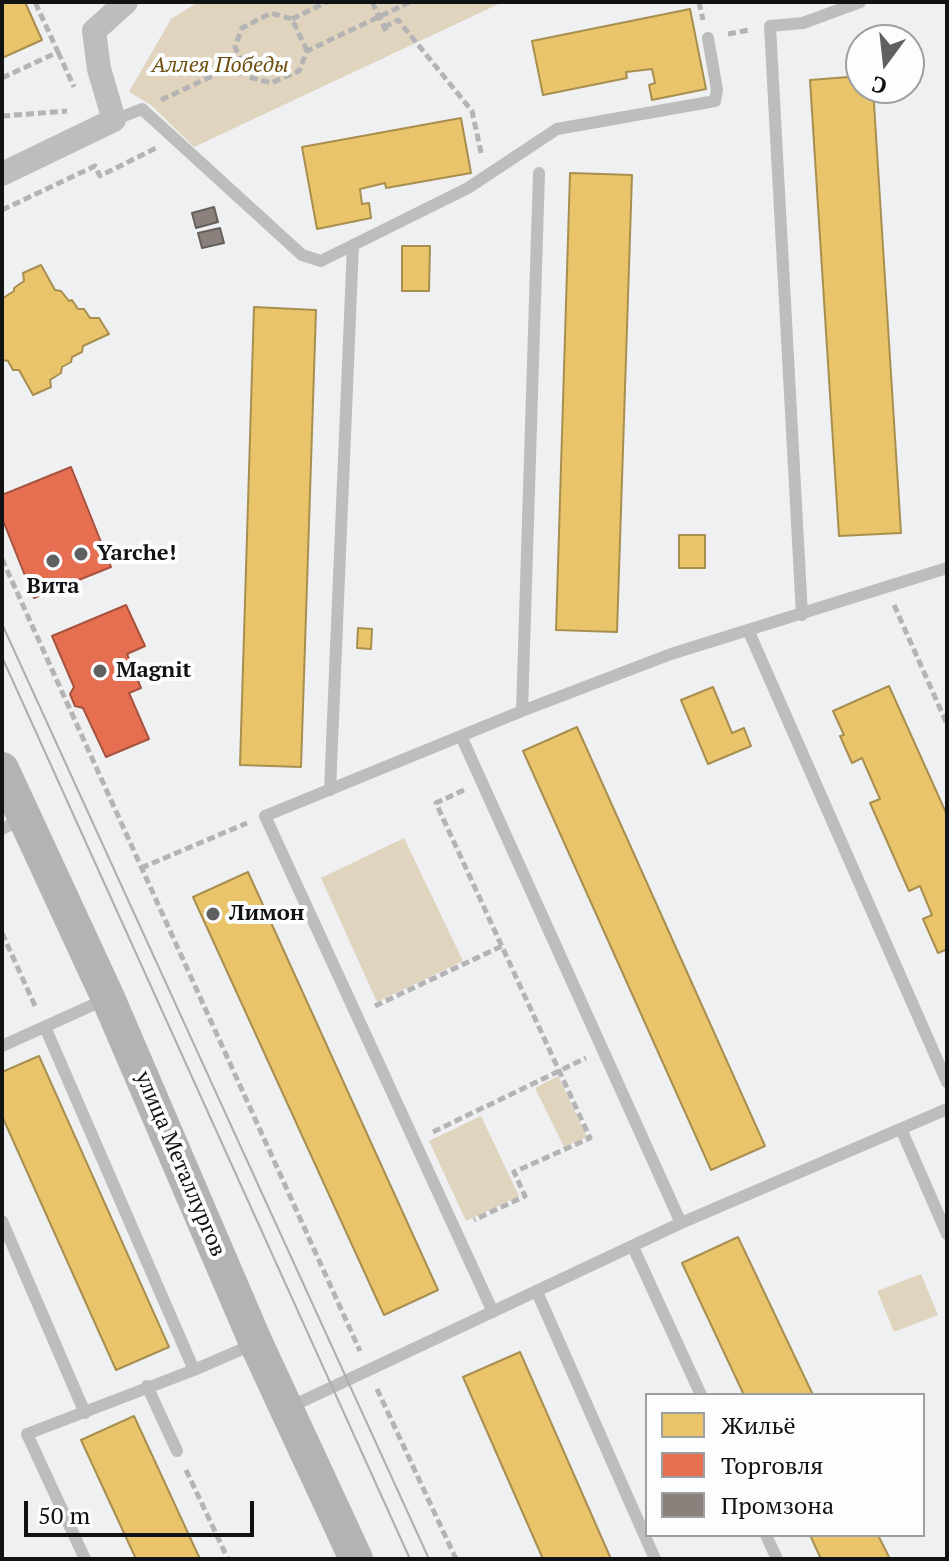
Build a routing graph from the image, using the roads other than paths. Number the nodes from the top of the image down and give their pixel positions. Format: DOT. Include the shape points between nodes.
graph roads {
  1 [pos="126,2"];
  2 [pos="860,2"];
  3 [pos="708,38"];
  4 [pos="114,120"];
  5 [pos="539,173"];
  6 [pos="2,174"];
  7 [pos="353,245"];
  8 [pos="947,568"];
  9 [pos="802,615"];
  10 [pos="749,632"];
  11 [pos="522,711"];
  12 [pos="461,736"];
  13 [pos="2,769"];
  14 [pos="330,790"];
  15 [pos="13,824"];
  16 [pos="108,998"];
  17 [pos="45,1027"];
  18 [pos="2,1046"];
  19 [pos="947,1082"];
  20 [pos="947,1109"];
  21 [pos="901,1129"];
  22 [pos="2,1221"];
  23 [pos="681,1223"];
  24 [pos="947,1234"];
  25 [pos="633,1247"];
  26 [pos="537,1292"];
  27 [pos="493,1312"];
  28 [pos="256,1343"];
  29 [pos="194,1370"];
  30 [pos="147,1386"];
  31 [pos="700,1393"];
  32 [pos="288,1408"];
  33 [pos="85,1413"];
  34 [pos="177,1451"];
  35 [pos="645,1536"];
  36 [pos="645,1537"];
  37 [pos="767,1537"];
  38 [pos="85,1559"];
  39 [pos="356,1559"];
  40 [pos="655,1559"];
  41 [pos="777,1559"];
  1 -- 4 [label="street" via="94,31"];
  2 -- 9 [label="lane" via="803,23 770,26"];
  3 -- 7 [label="lane" via="715,101 557,129 468,188"];
  4 -- 6 [label="street"];
  4 -- 7 [label="lane" via="142,109 302,255 321,261"];
  5 -- 11 [label="lane"];
  7 -- 14 [label="lane"];
  8 -- 9 [label="lane"];
  9 -- 10 [label="lane"];
  10 -- 11 [label="lane" via="671,654"];
  10 -- 19 [label="lane"];
  11 -- 12 [label="lane"];
  12 -- 14 [label="lane"];
  12 -- 23 [label="lane"];
  13 -- 15 [label="main road, улица Металлургов"];
  14 -- 27 [label="lane" via="265,816"];
  15 -- 16 [label="main road, улица Металлургов"];
  16 -- 17 [label="lane"];
  16 -- 28 [label="main road, улица Металлургов"];
  17 -- 18 [label="lane"];
  17 -- 29 [label="lane"];
  20 -- 21 [label="lane"];
  21 -- 23 [label="lane"];
  21 -- 24 [label="lane"];
  22 -- 33 [label="lane"];
  23 -- 25 [label="lane"];
  25 -- 26 [label="lane"];
  25 -- 31 [label="lane"];
  26 -- 27 [label="lane"];
  26 -- 35 [label="lane"];
  27 -- 32 [label="lane"];
  28 -- 29 [label="lane"];
  28 -- 32 [label="main road, улица Металлургов"];
  29 -- 30 [label="lane"];
  30 -- 33 [label="lane"];
  30 -- 34 [label="lane"];
  32 -- 39 [label="main road, улица Металлургов"];
  33 -- 38 [label="lane" via="27,1434"];
  36 -- 40 [label="lane"];
  37 -- 41 [label="lane"];
}
